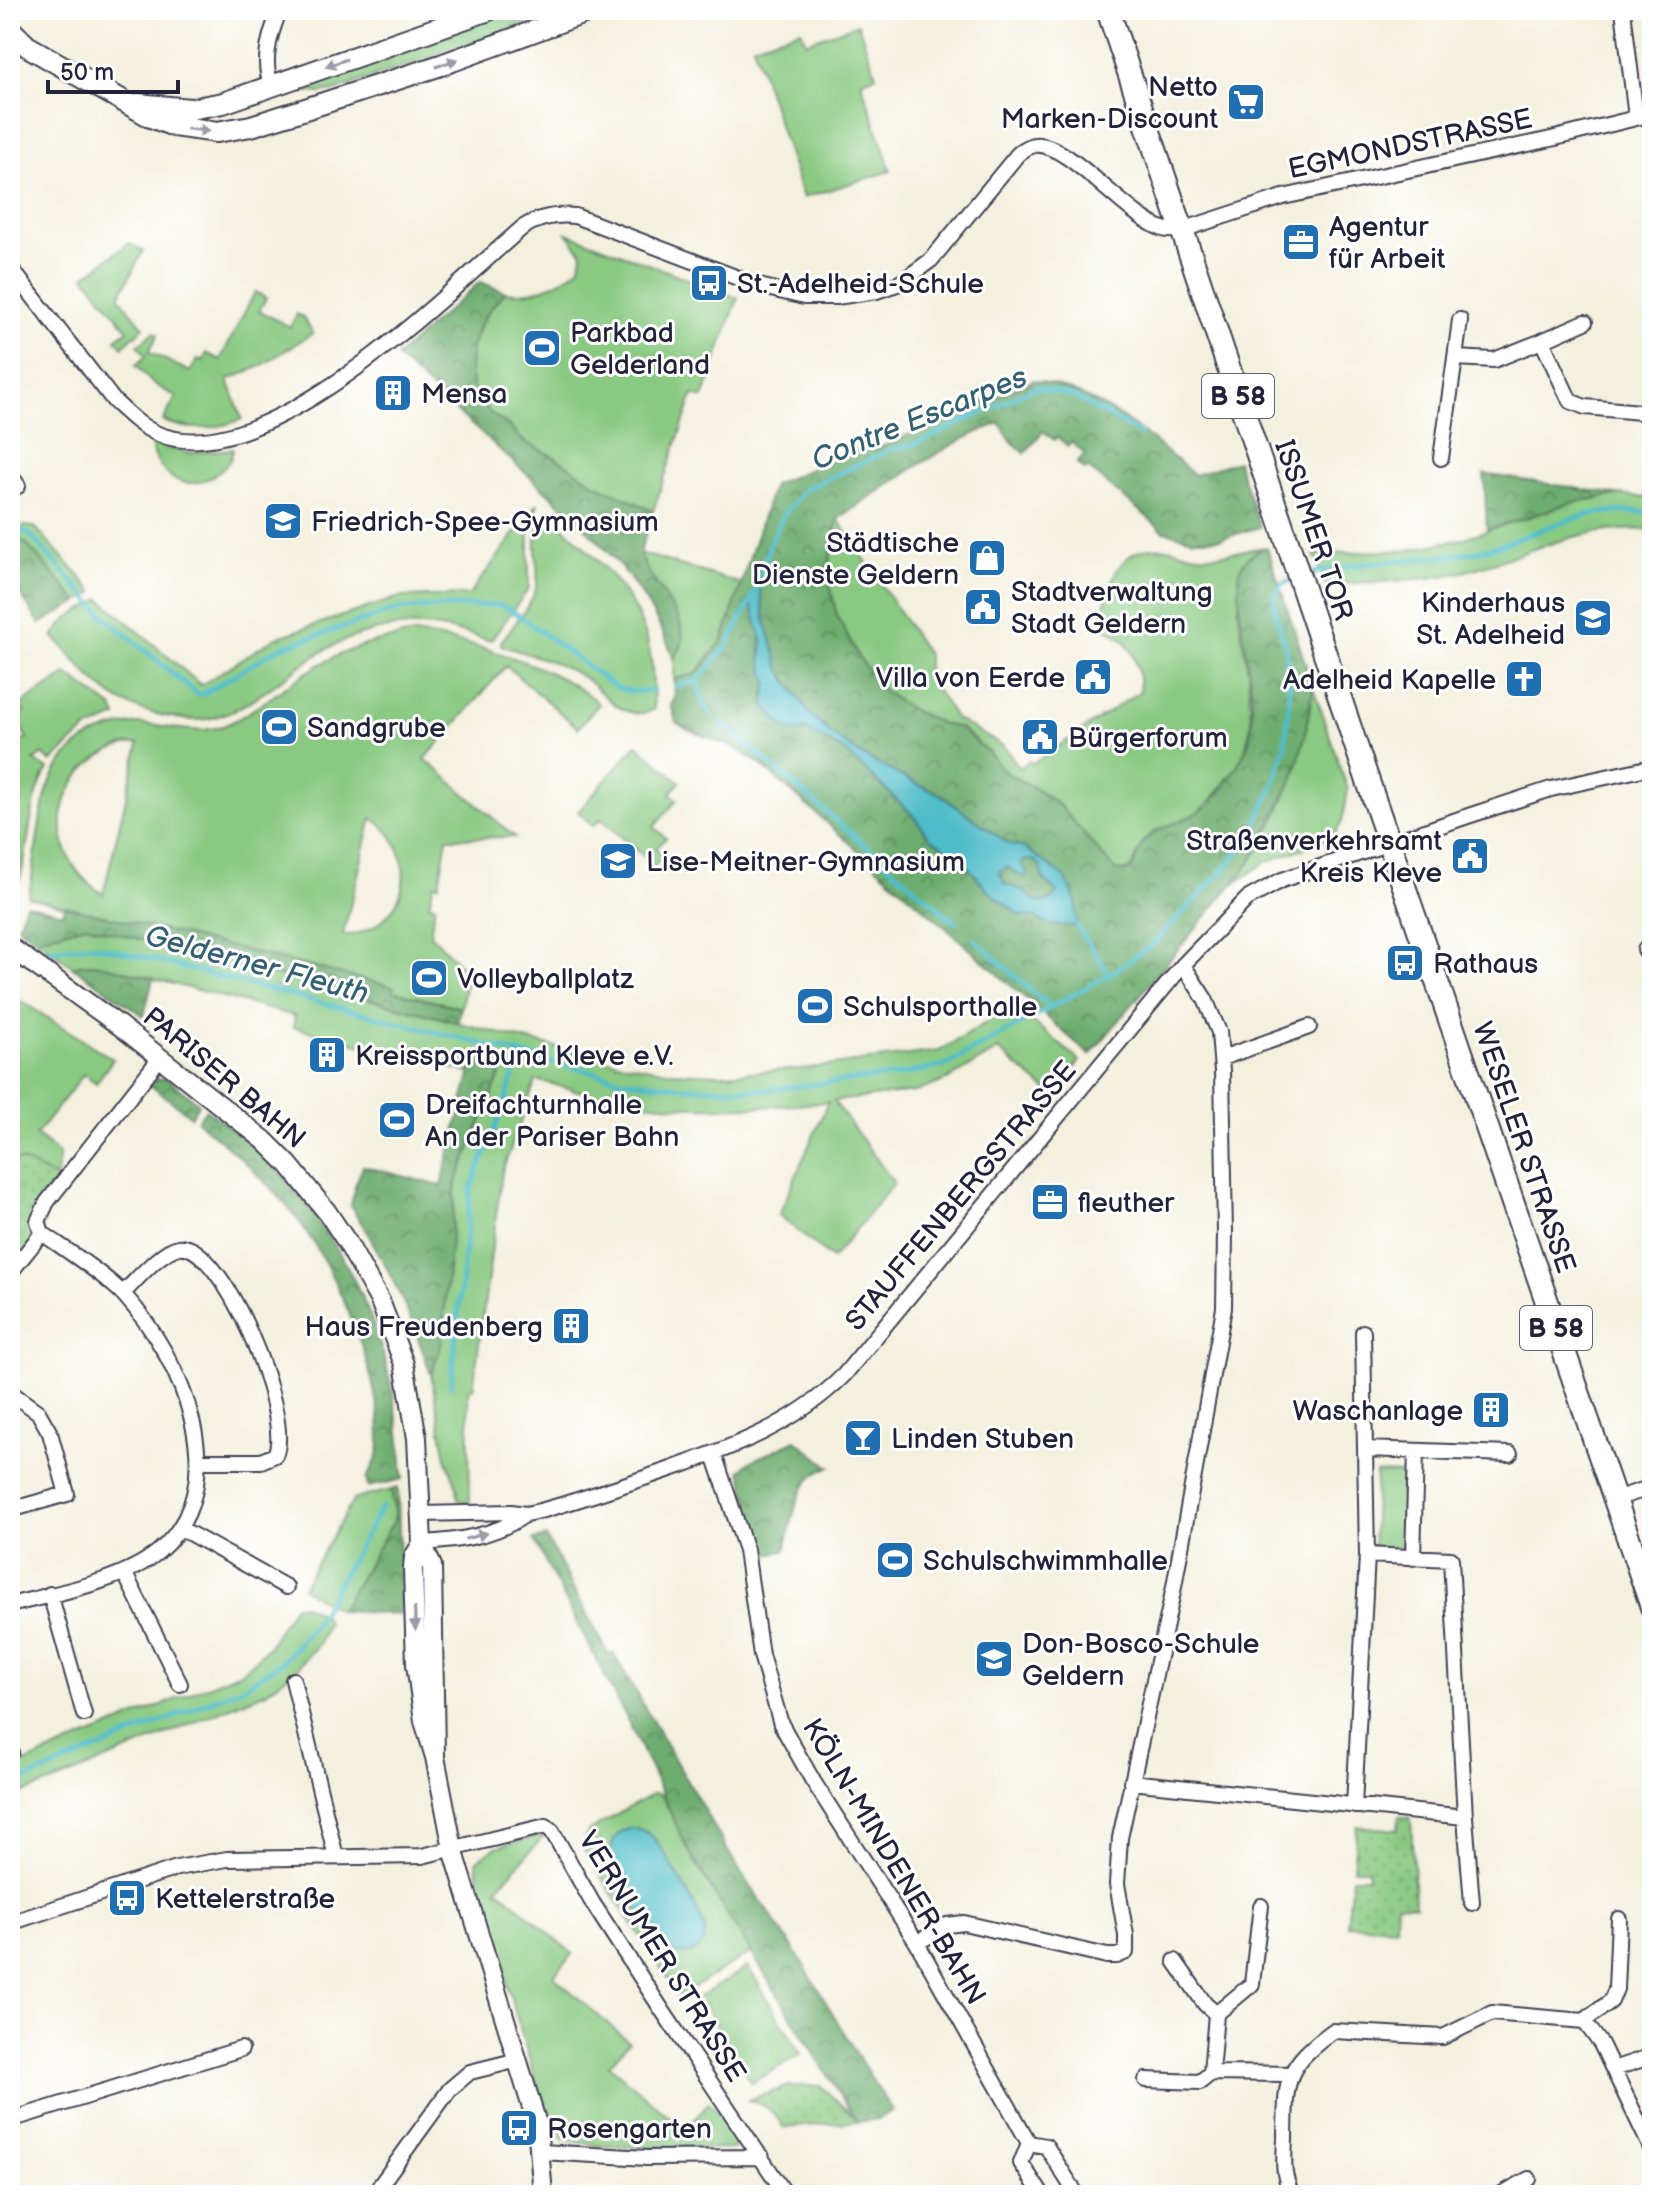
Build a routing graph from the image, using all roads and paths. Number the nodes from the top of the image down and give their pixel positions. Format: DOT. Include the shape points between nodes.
graph roads {
  1 [pos="280,10"];
  2 [pos="489,10"];
  3 [pos="592,10"];
  4 [pos="1108,10"];
  5 [pos="1623,10"];
  6 [pos="10,29"];
  7 [pos="18,45"];
  8 [pos="272,86"];
  9 [pos="126,101"];
  10 [pos="296,112"];
  11 [pos="1652,114"];
  12 [pos="1636,117"];
  13 [pos="1182,230"];
  14 [pos="10,267"];
  15 [pos="1460,320"];
  16 [pos="1585,322"];
  17 [pos="1542,341"];
  18 [pos="1455,358"];
  19 [pos="1652,413"];
  20 [pos="1441,458"];
  21 [pos="1652,767"];
  22 [pos="1389,842"];
  23 [pos="10,947"];
  24 [pos="1183,965"];
  25 [pos="1309,1027"];
  26 [pos="160,1058"];
  27 [pos="1222,1058"];
  28 [pos="42,1233"];
  29 [pos="10,1273"];
  30 [pos="123,1293"];
  31 [pos="1363,1332"];
  32 [pos="10,1392"];
  33 [pos="1365,1449"];
  34 [pos="1416,1451"];
  35 [pos="714,1454"];
  36 [pos="1510,1454"];
  37 [pos="198,1461"];
  38 [pos="1652,1487"];
  39 [pos="1615,1499"];
  40 [pos="10,1510"];
  41 [pos="422,1514"];
  42 [pos="526,1514"];
  43 [pos="180,1528"];
  44 [pos="422,1543"];
  45 [pos="1367,1555"];
  46 [pos="1413,1558"];
  47 [pos="124,1572"];
  48 [pos="286,1587"];
  49 [pos="50,1594"];
  50 [pos="10,1605"];
  51 [pos="1652,1607"];
  52 [pos="293,1680"];
  53 [pos="180,1684"];
  54 [pos="84,1714"];
  55 [pos="1131,1782"];
  56 [pos="1354,1806"];
  57 [pos="1465,1817"];
  58 [pos="453,1849"];
  59 [pos="336,1857"];
  60 [pos="1472,1903"];
  61 [pos="1261,1906"];
  62 [pos="1619,1919"];
  63 [pos="10,1923"];
  64 [pos="917,1943"];
  65 [pos="1175,1961"];
  66 [pos="1216,2014"];
  67 [pos="1584,2021"];
  68 [pos="241,2049"];
  69 [pos="1652,2056"];
  70 [pos="518,2060"];
  71 [pos="1613,2069"];
  72 [pos="1211,2073"];
  73 [pos="1291,2074"];
  74 [pos="1146,2080"];
  75 [pos="10,2120"];
  76 [pos="1029,2143"];
  77 [pos="1652,2150"];
  78 [pos="541,2152"];
  79 [pos="762,2157"];
  80 [pos="1529,2179"];
  81 [pos="373,2195"];
  82 [pos="543,2195"];
  83 [pos="786,2195"];
  84 [pos="1042,2195"];
  85 [pos="1077,2195"];
  86 [pos="1292,2195"];
  87 [pos="1500,2195"];
  1 -- 8 [label="street" via="267,53"];
  2 -- 8 [label="main road, one-way"];
  10 -- 3 [label="main road, one-way"];
  4 -- 13 [label="main road, ISSUMER TOR / B 58"];
  5 -- 12 [label="street"];
  6 -- 7 [label="main road"];
  7 -- 9 [label="main road"];
  8 -- 9 [label="main road" via="190,109"];
  8 -- 10 [label="main road"];
  9 -- 10 [label="main road, one-way" via="151,117 197,130 233,130"];
  11 -- 12 [label="street, EGMONDSTRASSE"];
  12 -- 13 [label="street, EGMONDSTRASSE" via="1283,197"];
  13 -- 14 [label="street" via="1165,230 1144,219 1064,153 1043,145 1018,154 916,273 856,295 789,294 575,216 558,215 522,228 319,394 253,429 204,440 168,437 132,418"];
  13 -- 22 [label="main road, ISSUMER TOR / B 58"];
  15 -- 18 [label="street"];
  16 -- 17 [label="street"];
  17 -- 18 [label="street" via="1494,360"];
  17 -- 19 [label="street" via="1570,401"];
  18 -- 20 [label="street"];
  21 -- 22 [label="street, STAUFFENBERGSTRASSE" via="1551,789"];
  22 -- 24 [label="street, STAUFFENBERGSTRASSE" via="1260,890"];
  22 -- 39 [label="main road, WESELER STRASSE / B 58"];
  23 -- 26 [label="street, PARISER BAHN"];
  24 -- 27 [label="street" via="1213,1016"];
  24 -- 35 [label="street, STAUFFENBERGSTRASSE" via="844,1375 780,1425"];
  25 -- 27 [label="street"];
  26 -- 28 [label="street" via="47,1202 38,1221"];
  26 -- 41 [label="street, PARISER BAHN" via="288,1164 366,1273 393,1333 410,1390"];
  27 -- 55 [label="street" via="1222,1323 1173,1592"];
  28 -- 29 [label="street"];
  28 -- 30 [label="street"];
  30 -- 37 [label="street" via="157,1337 176,1373 191,1416"];
  30 -- 37 [label="street" via="163,1254 187,1247 213,1272 253,1338 273,1396 278,1449 261,1461"];
  31 -- 33 [label="street"];
  32 -- 40 [label="street" via="38,1412 50,1433 67,1494"];
  33 -- 34 [label="street"];
  33 -- 45 [label="street"];
  34 -- 36 [label="street"];
  34 -- 46 [label="street"];
  35 -- 42 [label="street, STAUFFENBERGSTRASSE"];
  35 -- 64 [label="street, KÖLN-MINDENER-BAHN" via="746,1550 761,1655 781,1724"];
  37 -- 43 [label="street" via="195,1492"];
  38 -- 39 [label="street"];
  39 -- 51 [label="main road, WESELER STRASSE / B 58"];
  41 -- 42 [label="street, STAUFFENBERGSTRASSE"];
  41 -- 44 [label="street"];
  44 -- 42 [label="street, STAUFFENBERGSTRASSE, one-way" via="473,1537"];
  43 -- 47 [label="street" via="157,1553"];
  43 -- 48 [label="street"];
  44 -- 58 [label="street" via="413,1569 416,1664"];
  45 -- 46 [label="street"];
  45 -- 56 [label="street"];
  46 -- 57 [label="street" via="1451,1559"];
  47 -- 49 [label="street"];
  47 -- 53 [label="street"];
  49 -- 50 [label="street"];
  49 -- 54 [label="street"];
  52 -- 59 [label="street"];
  55 -- 56 [label="street"];
  55 -- 64 [label="street" via="1117,1869 1126,1952 1107,1956 964,1923 947,1925"];
  56 -- 57 [label="street"];
  57 -- 60 [label="street"];
  58 -- 59 [label="street" via="422,1856"];
  58 -- 70 [label="street"];
  58 -- 79 [label="street, VERNUMER STRASSE" via="539,1826 552,1831 592,1902"];
  59 -- 63 [label="street" via="227,1859 177,1868"];
  61 -- 66 [label="street" via="1252,1984"];
  62 -- 67 [label="street" via="1616,1989 1611,2001"];
  64 -- 76 [label="street, KÖLN-MINDENER-BAHN"];
  65 -- 66 [label="street"];
  66 -- 72 [label="street"];
  67 -- 71 [label="street"];
  67 -- 73 [label="street" via="1492,2013 1443,2037 1333,2031 1306,2051"];
  68 -- 75 [label="street"];
  69 -- 71 [label="street"];
  70 -- 78 [label="street"];
  70 -- 81 [label="street" via="470,2072 450,2089"];
  71 -- 77 [label="street"];
  72 -- 73 [label="street"];
  72 -- 74 [label="street" via="1200,2082"];
  73 -- 86 [label="street" via="1284,2177"];
  76 -- 84 [label="street, KÖLN-MINDENER-BAHN" via="1021,2163"];
  76 -- 85 [label="street, KÖLN-MINDENER-BAHN" via="1046,2146"];
  78 -- 79 [label="street"];
  78 -- 82 [label="street"];
  79 -- 83 [label="street, VERNUMER STRASSE"];
  80 -- 87 [label="street"];
}
